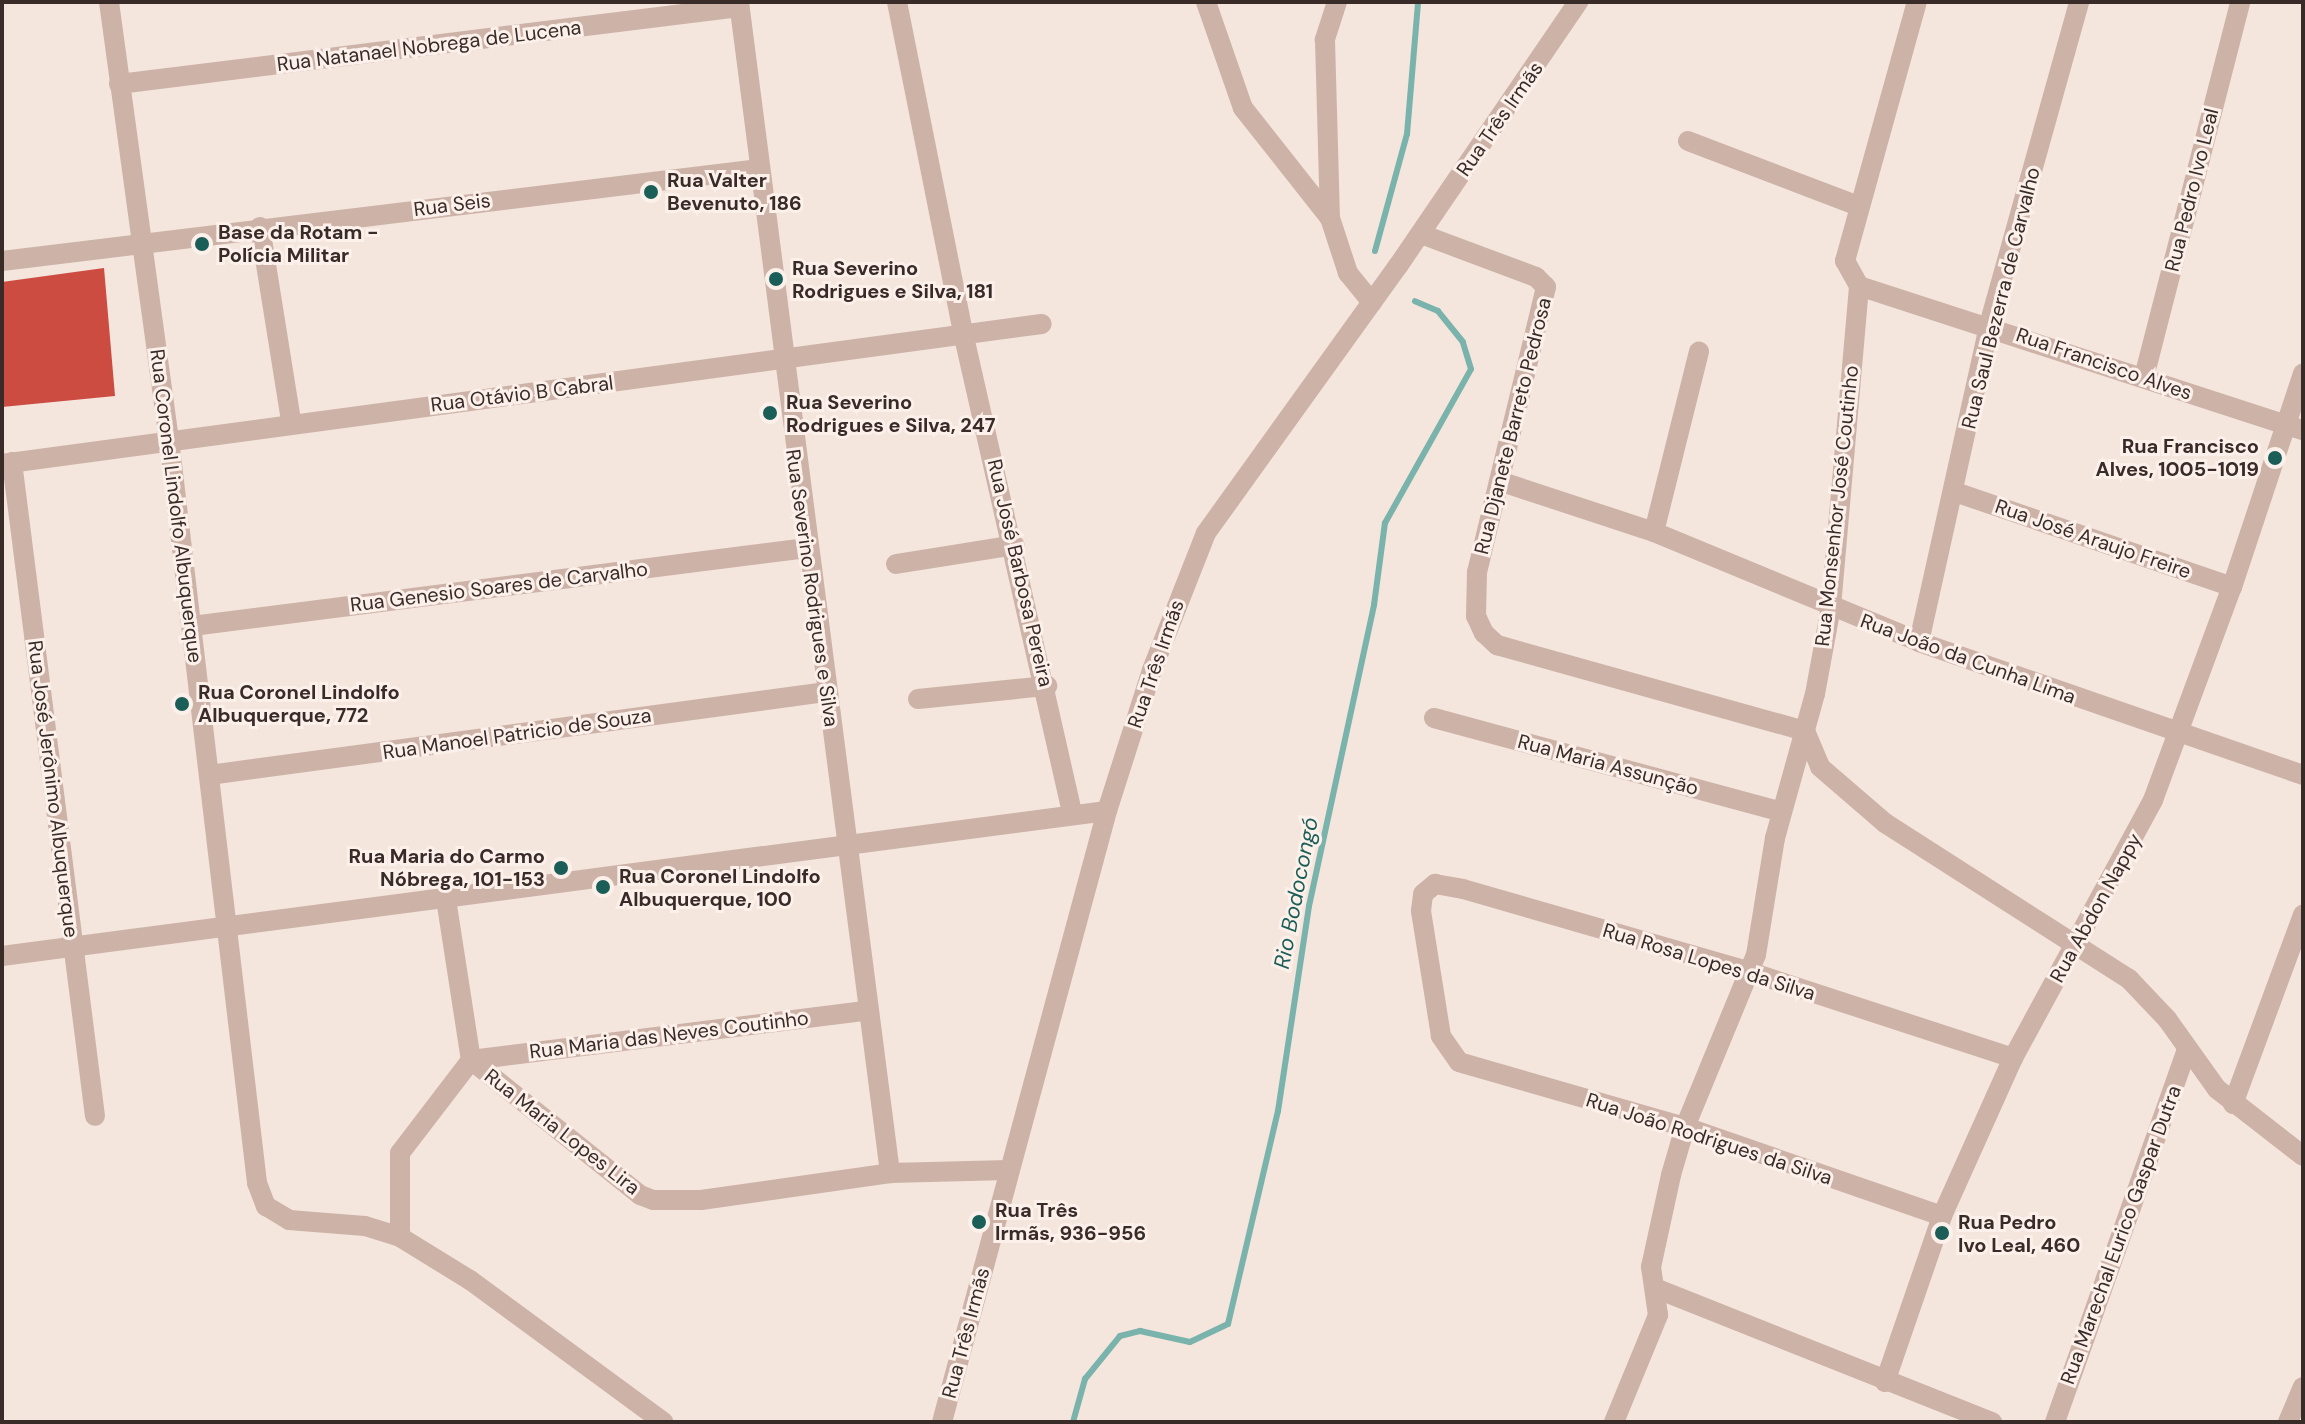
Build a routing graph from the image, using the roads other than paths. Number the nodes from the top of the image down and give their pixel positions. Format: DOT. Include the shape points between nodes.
graph roads {
  1 [pos="109,2"];
  2 [pos="897,2"];
  3 [pos="1206,2"];
  4 [pos="1337,2"];
  5 [pos="1578,2"];
  6 [pos="1917,2"];
  7 [pos="2079,2"];
  8 [pos="2240,2"];
  9 [pos="739,4"];
  10 [pos="119,84"];
  11 [pos="1688,141"];
  12 [pos="759,169"];
  13 [pos="1858,206"];
  14 [pos="1330,218"];
  15 [pos="260,227"];
  16 [pos="1421,234"];
  17 [pos="143,246"];
  18 [pos="2,261"];
  19 [pos="1859,286"];
  20 [pos="1374,300"];
  21 [pos="1042,324"];
  22 [pos="1989,325"];
  23 [pos="964,337"];
  24 [pos="1699,352"];
  25 [pos="781,362"];
  26 [pos="2303,373"];
  27 [pos="2144,377"];
  28 [pos="291,421"];
  29 [pos="2296,428"];
  30 [pos="169,439"];
  31 [pos="7,463"];
  32 [pos="1502,482"];
  33 [pos="1955,492"];
  34 [pos="1654,532"];
  35 [pos="1014,545"];
  36 [pos="807,548"];
  37 [pos="896,564"];
  38 [pos="2232,587"];
  39 [pos="1831,607"];
  40 [pos="192,626"];
  41 [pos="1919,642"];
  42 [pos="1047,686"];
  43 [pos="826,692"];
  44 [pos="918,699"];
  45 [pos="1434,718"];
  46 [pos="1805,731"];
  47 [pos="2179,736"];
  48 [pos="209,775"];
  49 [pos="2303,775"];
  50 [pos="1107,811"];
  51 [pos="1782,812"];
  52 [pos="1073,815"];
  53 [pos="847,846"];
  54 [pos="446,899"];
  55 [pos="2303,915"];
  56 [pos="229,929"];
  57 [pos="2074,946"];
  58 [pos="73,947"];
  59 [pos="2,956"];
  60 [pos="1750,972"];
  61 [pos="867,1011"];
  62 [pos="2187,1049"];
  63 [pos="2013,1058"];
  64 [pos="471,1060"];
  65 [pos="1475,1068"];
  66 [pos="2233,1104"];
  67 [pos="95,1116"];
  68 [pos="1685,1127"];
  69 [pos="2303,1156"];
  70 [pos="1009,1170"];
  71 [pos="890,1173"];
  72 [pos="1942,1216"];
  73 [pos="400,1237"];
  74 [pos="1655,1288"];
  75 [pos="1885,1382"];
  76 [pos="2303,1387"];
  77 [pos="663,1422"];
  78 [pos="942,1422"];
  79 [pos="1614,1422"];
  80 [pos="1992,1422"];
  81 [pos="2055,1422"];
  82 [pos="2288,1422"];
  1 -- 10 [label="street, Rua Coronel Lindolfo Albuquerque"];
  2 -- 23 [label="street, Rua José Barbosa Pereira"];
  3 -- 14 [label="street" via="1243,108"];
  4 -- 14 [label="street" via="1325,40"];
  5 -- 16 [label="street, Rua Três Irmãs"];
  6 -- 13 [label="street, Rua Monsenhor José Coutinho"];
  7 -- 22 [label="street, Rua Saul Bezerra de Carvalho"];
  8 -- 27 [label="street, Rua Pedro Ivo Leal"];
  9 -- 10 [label="street, Rua Natanael Nobrega de Lucena"];
  9 -- 12 [label="street, Rua Severino Rodrigues e Silva"];
  10 -- 17 [label="street, Rua Coronel Lindolfo Albuquerque"];
  11 -- 13 [label="street"];
  12 -- 15 [label="street, Rua Seis"];
  12 -- 25 [label="street, Rua Severino Rodrigues e Silva"];
  13 -- 19 [label="street, Rua Monsenhor José Coutinho" via="1845,261"];
  14 -- 20 [label="street" via="1348,273"];
  15 -- 17 [label="street, Rua Seis"];
  15 -- 28 [label="street"];
  16 -- 20 [label="street, Rua Três Irmãs"];
  16 -- 32 [label="street, Rua Djanete Barreto Pedrosa" via="1536,277 1546,287"];
  17 -- 18 [label="street, Rua Seis"];
  17 -- 30 [label="street, Rua Coronel Lindolfo Albuquerque"];
  19 -- 22 [label="street, Rua Francisco Alves"];
  19 -- 39 [label="street, Rua Monsenhor José Coutinho"];
  20 -- 50 [label="street, Rua Três Irmãs" via="1206,533 1152,670"];
  21 -- 23 [label="street, Rua Otávio B Cabral"];
  22 -- 27 [label="street, Rua Francisco Alves"];
  22 -- 33 [label="street, Rua Saul Bezerra de Carvalho"];
  23 -- 25 [label="street, Rua Otávio B Cabral"];
  23 -- 35 [label="street, Rua José Barbosa Pereira"];
  24 -- 34 [label="street"];
  25 -- 28 [label="street, Rua Otávio B Cabral"];
  25 -- 36 [label="street, Rua Severino Rodrigues e Silva"];
  26 -- 29 [label="street"];
  27 -- 29 [label="street, Rua Francisco Alves"];
  28 -- 30 [label="street, Rua Otávio B Cabral"];
  29 -- 38 [label="street, Rua Abdon Nappy"];
  30 -- 31 [label="street, Rua Otávio B Cabral"];
  30 -- 40 [label="street, Rua Coronel Lindolfo Albuquerque"];
  31 -- 58 [label="street, Rua José Jerônimo Albuquerque"];
  32 -- 34 [label="street, Rua João da Cunha Lima"];
  32 -- 46 [label="street, Rua Djanete Barreto Pedrosa" via="1474,596 1484,633 1497,645"];
  33 -- 38 [label="street, Rua José Araujo Freire"];
  33 -- 41 [label="street, Rua Saul Bezerra de Carvalho"];
  34 -- 39 [label="street, Rua João da Cunha Lima"];
  35 -- 37 [label="street"];
  35 -- 42 [label="street, Rua José Barbosa Pereira"];
  36 -- 40 [label="street, Rua Genesio Soares de Carvalho"];
  36 -- 43 [label="street, Rua Severino Rodrigues e Silva"];
  38 -- 47 [label="street, Rua Abdon Nappy"];
  39 -- 41 [label="street, Rua João da Cunha Lima"];
  39 -- 46 [label="street, Rua Monsenhor José Coutinho"];
  40 -- 48 [label="street, Rua Coronel Lindolfo Albuquerque"];
  41 -- 47 [label="street, Rua João da Cunha Lima"];
  42 -- 44 [label="street"];
  42 -- 52 [label="street, Rua José Barbosa Pereira"];
  43 -- 48 [label="street, Rua Manoel Patricio de Souza"];
  43 -- 53 [label="street, Rua Severino Rodrigues e Silva"];
  45 -- 51 [label="street, Rua Maria Assunção"];
  46 -- 51 [label="street, Rua Monsenhor José Coutinho"];
  46 -- 57 [label="street" via="1820,767 1848,794"];
  47 -- 49 [label="street, Rua João da Cunha Lima"];
  47 -- 57 [label="street, Rua Abdon Nappy" via="2153,800"];
  48 -- 56 [label="street, Rua Coronel Lindolfo Albuquerque"];
  50 -- 52 [label="street"];
  50 -- 70 [label="street, Rua Três Irmãs"];
  51 -- 60 [label="street, Rua Monsenhor José Coutinho"];
  52 -- 53 [label="street"];
  53 -- 54 [label="street"];
  53 -- 61 [label="street, Rua Severino Rodrigues e Silva"];
  54 -- 56 [label="street"];
  54 -- 64 [label="street, Rua Maria Lopes Lira"];
  55 -- 66 [label="street"];
  56 -- 58 [label="street"];
  56 -- 73 [label="street, Rua Coronel Lindolfo Albuquerque" via="257,1183 274,1215 365,1226"];
  57 -- 62 [label="street" via="2149,997"];
  57 -- 63 [label="street, Rua Abdon Nappy"];
  58 -- 59 [label="street"];
  58 -- 67 [label="street, Rua José Jerônimo Albuquerque"];
  60 -- 63 [label="street, Rua Rosa Lopes da Silva"];
  60 -- 65 [label="street, Rua Rosa Lopes da Silva" via="1445,884 1428,887 1421,911 1445,1048"];
  60 -- 68 [label="street, Rua Monsenhor José Coutinho"];
  61 -- 64 [label="street, Rua Maria das Neves Coutinho"];
  61 -- 71 [label="street, Rua Severino Rodrigues e Silva"];
  62 -- 66 [label="street"];
  62 -- 81 [label="street, Rua Marechal Eurico Gaspar Dutra"];
  63 -- 72 [label="street, Rua Abdon Nappy"];
  64 -- 71 [label="street, Rua Maria Lopes Lira" via="617,1179 653,1200 701,1200"];
  64 -- 73 [label="street" via="400,1153"];
  65 -- 68 [label="street, Rua João Rodrigues da Silva"];
  66 -- 69 [label="street"];
  68 -- 72 [label="street, Rua João Rodrigues da Silva"];
  68 -- 74 [label="street, Rua Monsenhor José Coutinho" via="1654,1244"];
  70 -- 71 [label="street, Rua Maria Lopes Lira"];
  70 -- 78 [label="street, Rua Três Irmãs"];
  72 -- 75 [label="street, Rua Abdon Nappy"];
  73 -- 77 [label="street" via="470,1280"];
  74 -- 75 [label="street"];
  74 -- 79 [label="street, Rua Monsenhor José Coutinho" via="1659,1302 1654,1329"];
  75 -- 80 [label="street"];
  76 -- 82 [label="street"];
}
